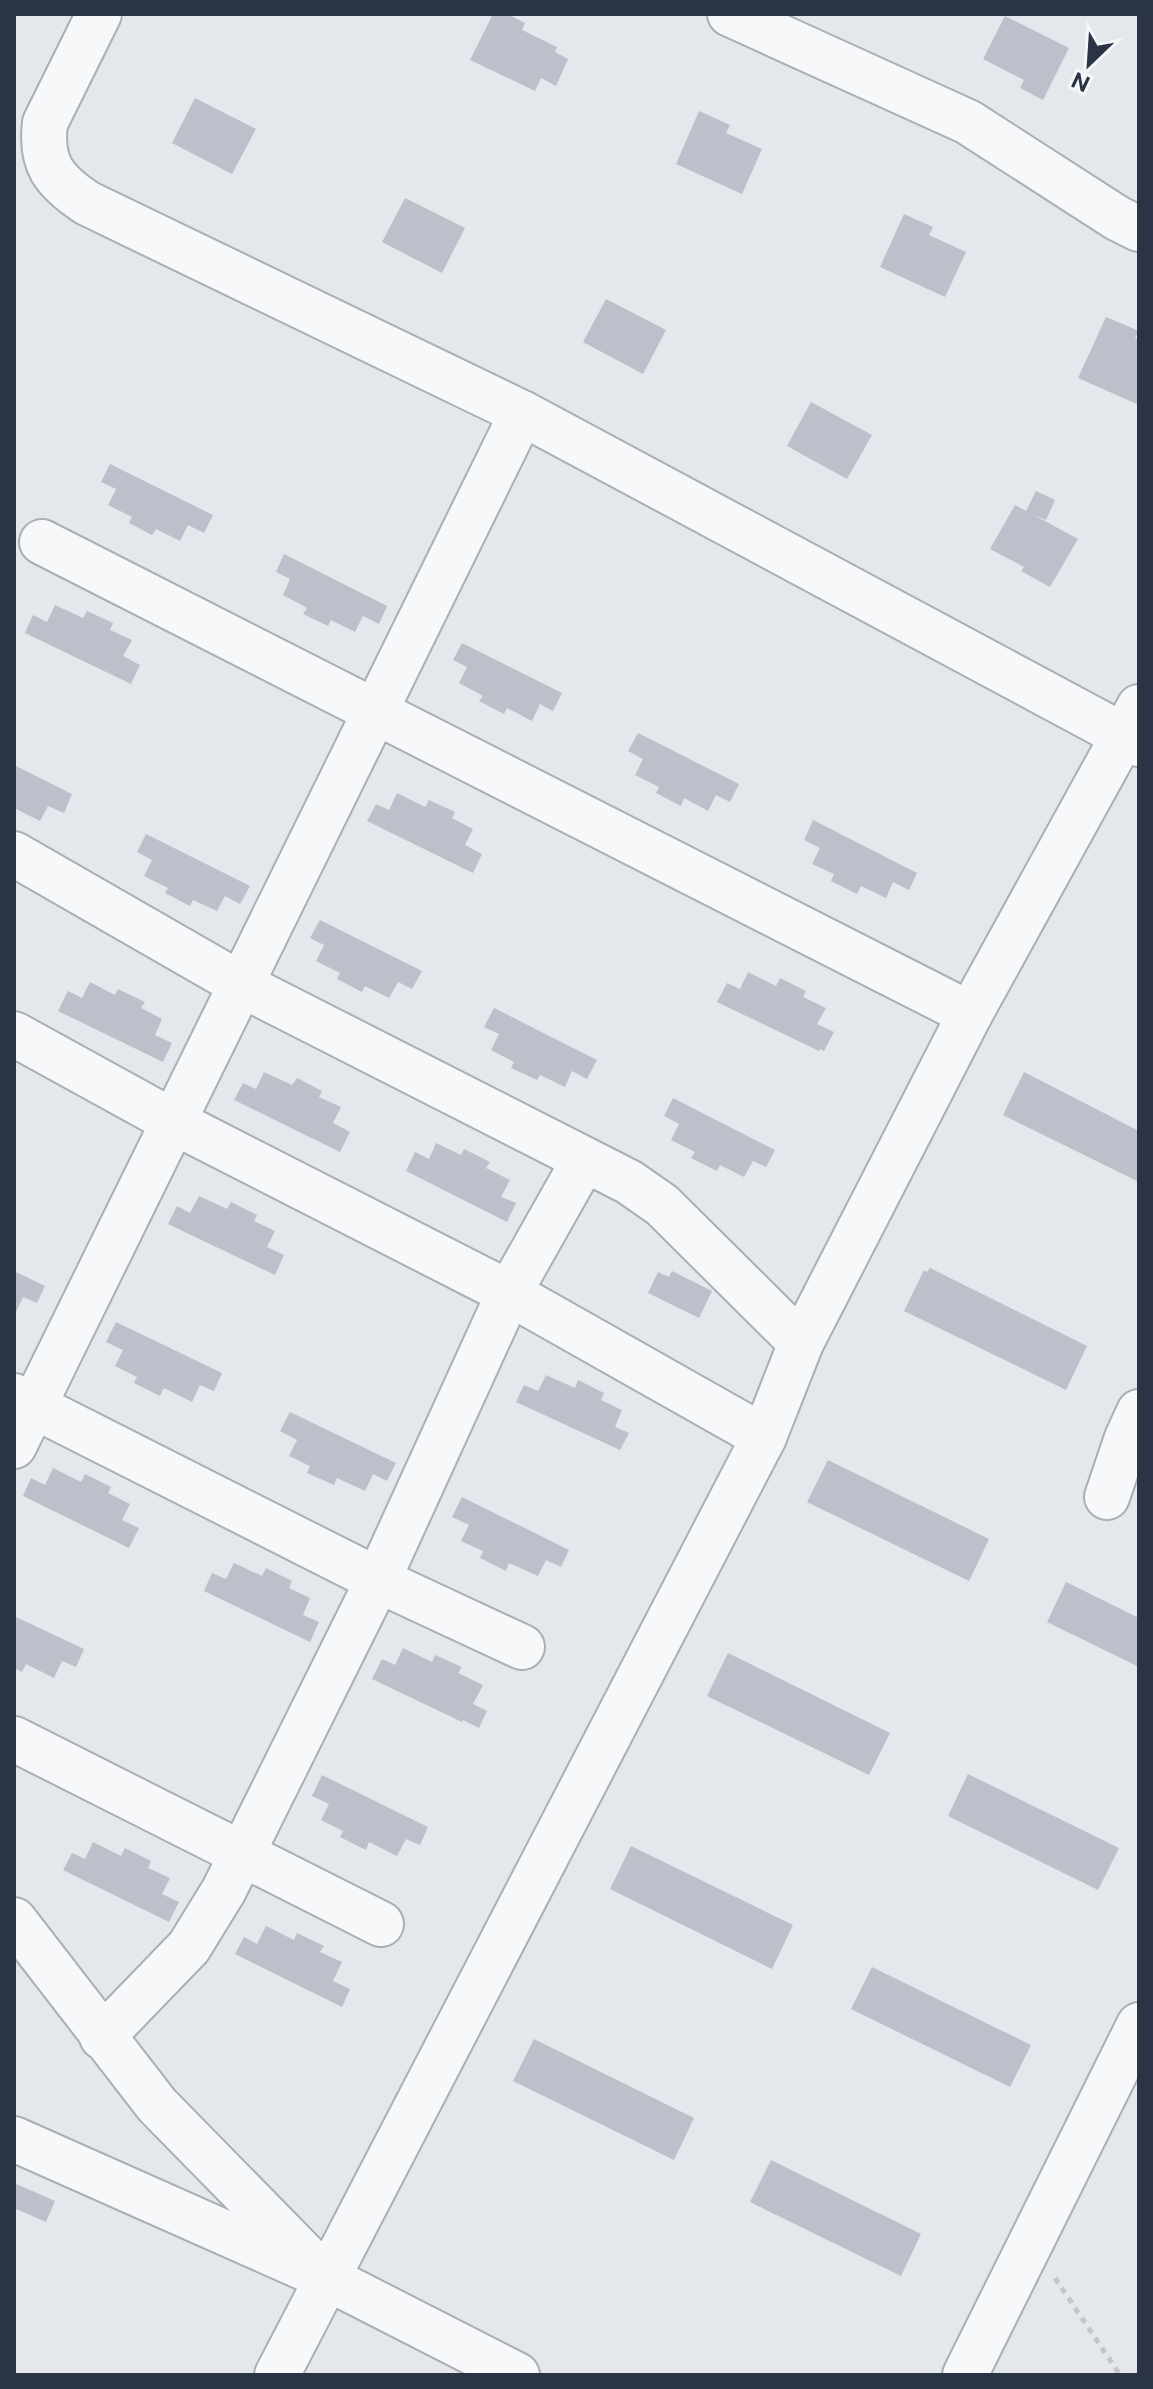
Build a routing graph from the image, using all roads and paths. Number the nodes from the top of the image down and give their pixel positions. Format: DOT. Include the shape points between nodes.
graph roads {
  1 [pos="99,14"];
  2 [pos="730,14"];
  3 [pos="1139,229"];
  4 [pos="522,413"];
  5 [pos="42,542"];
  6 [pos="374,713"];
  7 [pos="1134,729"];
  8 [pos="14,854"];
  9 [pos="242,985"];
  10 [pos="970,1014"];
  11 [pos="14,1034"];
  12 [pos="172,1121"];
  13 [pos="584,1160"];
  14 [pos="509,1293"];
  15 [pos="801,1343"];
  16 [pos="24,1401"];
  17 [pos="1139,1412"];
  18 [pos="764,1437"];
  19 [pos="14,1446"];
  20 [pos="1107,1497"];
  21 [pos="378,1580"];
  22 [pos="522,1647"];
  23 [pos="14,1739"];
  24 [pos="241,1852"];
  25 [pos="14,1920"];
  26 [pos="381,1924"];
  27 [pos="1139,2025"];
  28 [pos="102,2037"];
  29 [pos="14,2139"];
  30 [pos="1031,2241"];
  31 [pos="327,2278"];
  32 [pos="277,2375"];
  33 [pos="517,2375"];
  34 [pos="965,2375"];
  35 [pos="1120,2375"];
  1 -- 4 [label="street" via="45,123 43,142 56,178 87,203"];
  2 -- 3 [label="street" via="968,122"];
  4 -- 6 [label="street"];
  4 -- 7 [label="street"];
  5 -- 6 [label="street"];
  6 -- 9 [label="street"];
  6 -- 10 [label="street"];
  7 -- 10 [label="street"];
  8 -- 9 [label="street"];
  9 -- 12 [label="street"];
  9 -- 13 [label="street"];
  10 -- 15 [label="street"];
  11 -- 12 [label="street"];
  12 -- 14 [label="street"];
  12 -- 16 [label="street"];
  13 -- 14 [label="street"];
  13 -- 15 [label="street" via="662,1205"];
  14 -- 18 [label="street"];
  14 -- 21 [label="street"];
  15 -- 18 [label="street"];
  16 -- 19 [label="street"];
  16 -- 21 [label="street"];
  17 -- 20 [label="street"];
  18 -- 31 [label="street"];
  21 -- 22 [label="street"];
  21 -- 24 [label="street"];
  23 -- 24 [label="street"];
  24 -- 26 [label="street"];
  24 -- 28 [label="street" via="189,1947"];
  25 -- 28 [label="street"];
  27 -- 30 [label="street"];
  28 -- 31 [label="street" via="157,2105"];
  29 -- 31 [label="street"];
  30 -- 34 [label="street"];
  30 -- 35 [label="path"];
  31 -- 32 [label="street"];
  31 -- 33 [label="street"];
}
